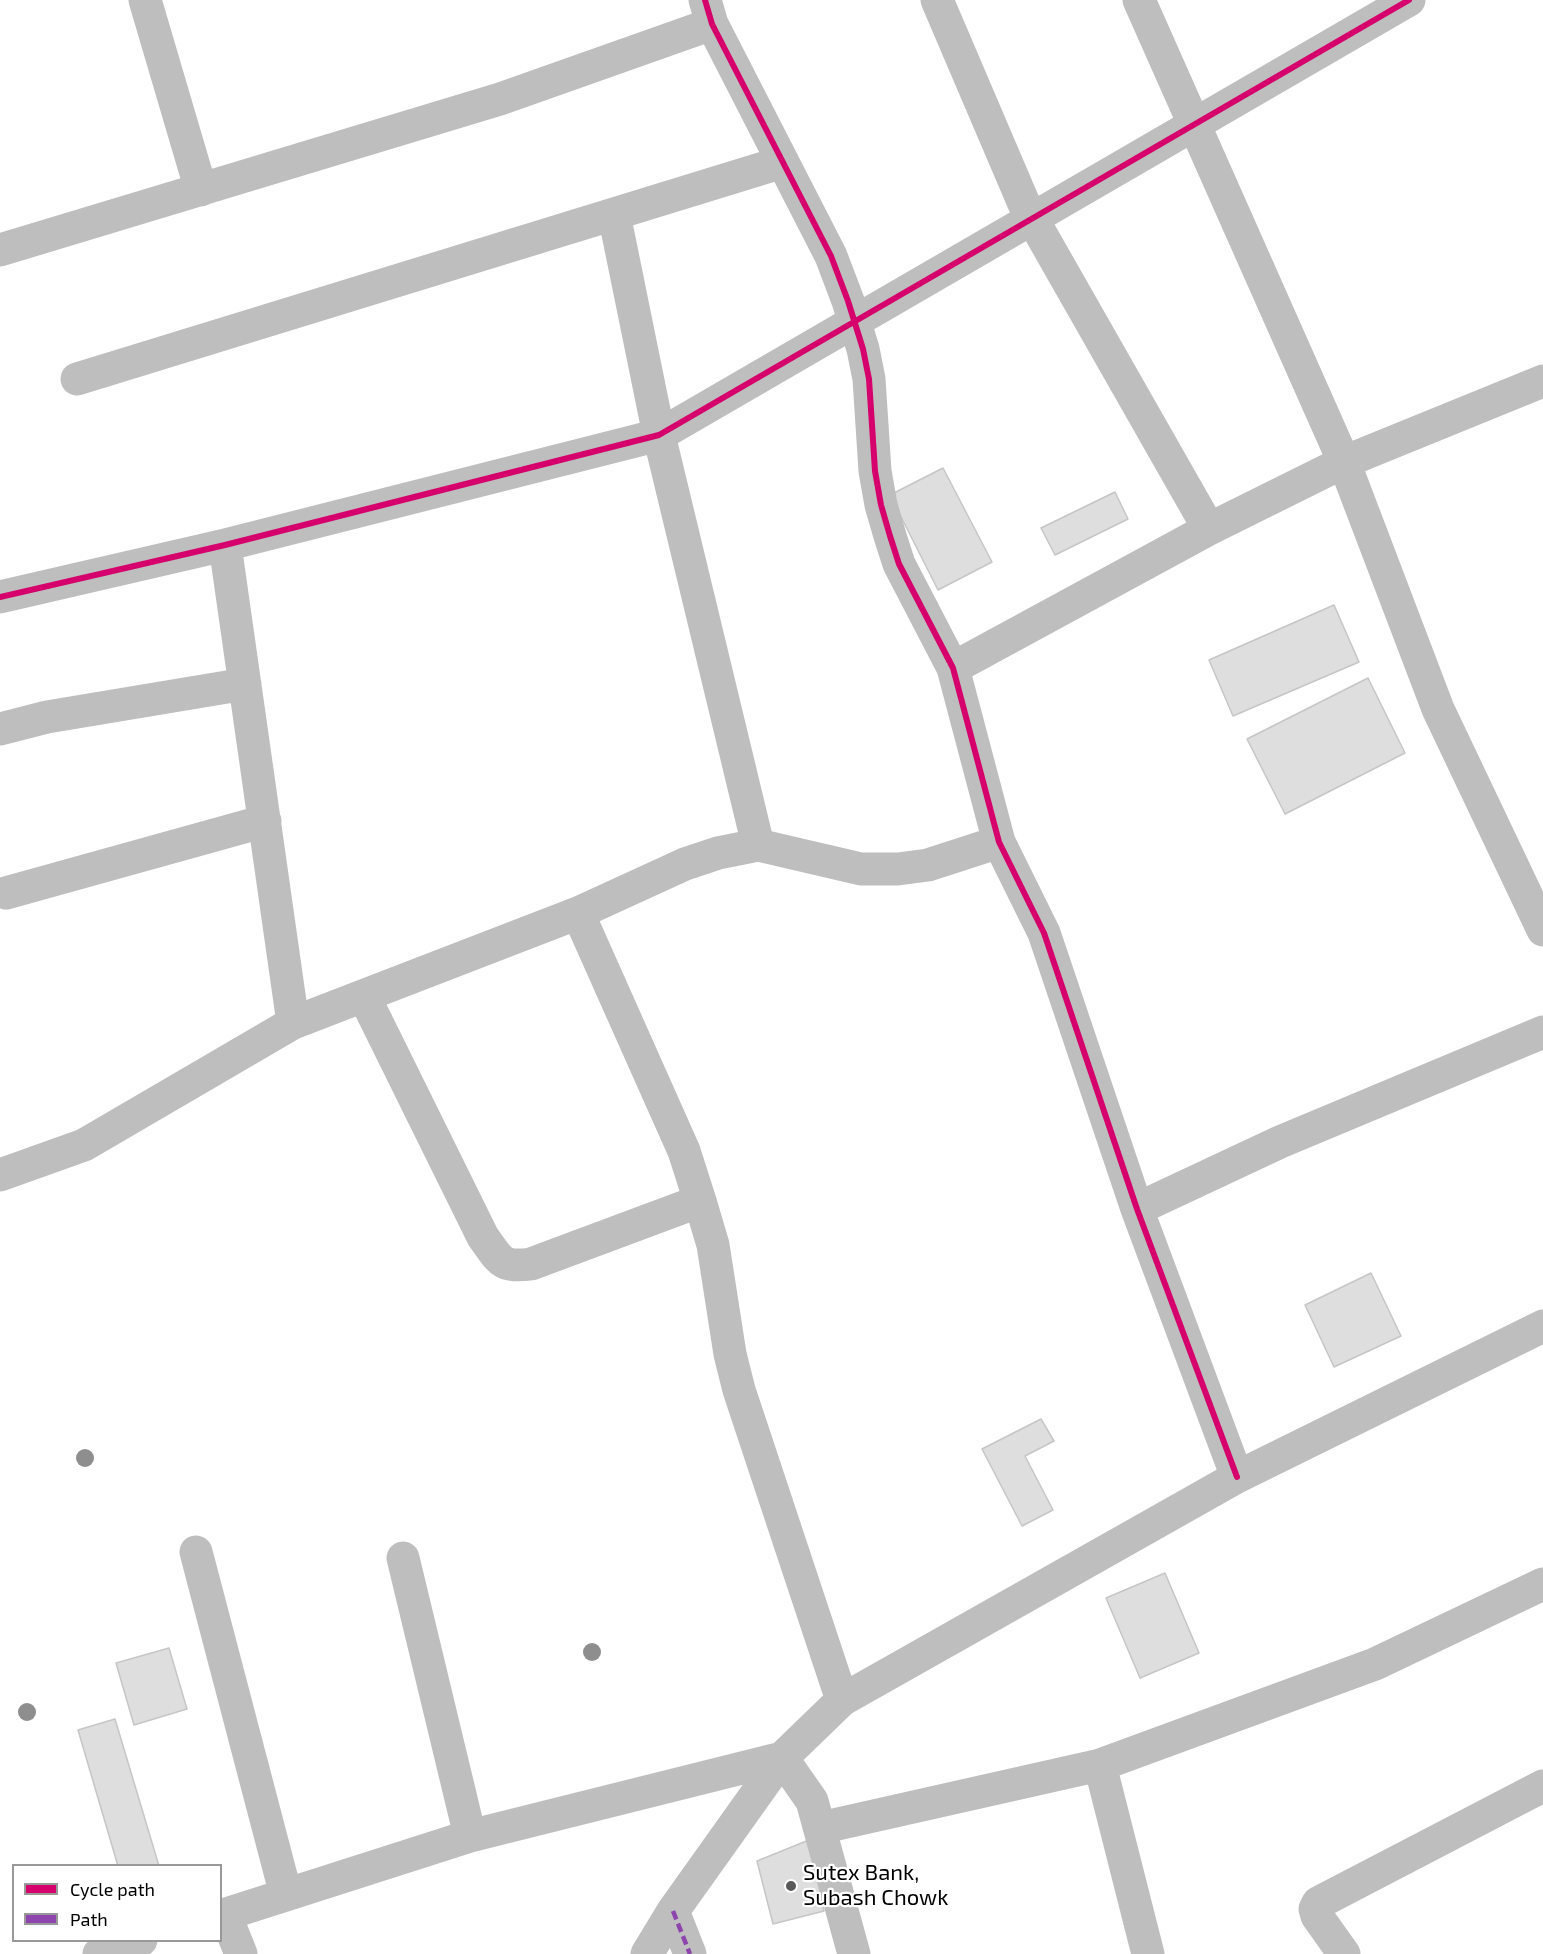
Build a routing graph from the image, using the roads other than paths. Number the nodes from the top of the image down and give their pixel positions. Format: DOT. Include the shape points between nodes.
graph roads {
  1 [pos="145,0"];
  2 [pos="937,0"];
  3 [pos="1139,0"];
  4 [pos="1409,0"];
  5 [pos="709,12"];
  6 [pos="1194,124"];
  7 [pos="783,162"];
  8 [pos="201,189"];
  9 [pos="614,214"];
  10 [pos="1033,219"];
  11 [pos="0,250"];
  12 [pos="855,321"];
  13 [pos="77,379"];
  14 [pos="1543,381"];
  15 [pos="659,435"];
  16 [pos="1344,462"];
  17 [pos="1209,529"];
  18 [pos="225,545"];
  19 [pos="0,597"];
  20 [pos="953,668"];
  21 [pos="245,684"];
  22 [pos="0,729"];
  23 [pos="265,821"];
  24 [pos="999,842"];
  25 [pos="758,845"];
  26 [pos="6,893"];
  27 [pos="578,913"];
  28 [pos="1543,930"];
  29 [pos="364,996"];
  30 [pos="293,1023"];
  31 [pos="1543,1032"];
  32 [pos="0,1175"];
  33 [pos="700,1201"];
  34 [pos="1137,1209"];
  35 [pos="1543,1326"];
  36 [pos="1237,1477"];
  37 [pos="196,1552"];
  38 [pos="403,1558"];
  39 [pos="1543,1584"];
  40 [pos="842,1700"];
  41 [pos="782,1758"];
  42 [pos="1100,1765"];
  43 [pos="1543,1786"];
  44 [pos="820,1828"];
  45 [pos="470,1836"];
  46 [pos="286,1895"];
  47 [pos="673,1911"];
  48 [pos="223,1915"];
  49 [pos="138,1942"];
  50 [pos="99,1954"];
  51 [pos="241,1954"];
  52 [pos="647,1954"];
  53 [pos="690,1954"];
  54 [pos="854,1954"];
  55 [pos="1148,1954"];
  56 [pos="1344,1954"];
  1 -- 8 [label="street"];
  2 -- 10 [label="street"];
  3 -- 6 [label="street"];
  4 -- 6 [label="street"];
  5 -- 7 [label="street"];
  5 -- 8 [label="street" via="500,99"];
  6 -- 10 [label="street"];
  6 -- 16 [label="street"];
  7 -- 9 [label="street"];
  7 -- 12 [label="street" via="831,256"];
  8 -- 11 [label="street"];
  9 -- 13 [label="street"];
  9 -- 15 [label="street"];
  10 -- 12 [label="street"];
  10 -- 17 [label="street"];
  12 -- 15 [label="street"];
  12 -- 20 [label="street" via="869,379 881,505 899,564"];
  14 -- 16 [label="street"];
  15 -- 18 [label="street"];
  15 -- 25 [label="street"];
  16 -- 17 [label="street"];
  16 -- 28 [label="street" via="1438,709"];
  17 -- 20 [label="street"];
  18 -- 19 [label="street"];
  18 -- 21 [label="street"];
  20 -- 24 [label="street"];
  21 -- 22 [label="street" via="47,717"];
  21 -- 23 [label="street"];
  23 -- 26 [label="street"];
  23 -- 30 [label="street"];
  24 -- 25 [label="street" via="928,865 898,869 861,869"];
  24 -- 34 [label="street" via="1044,933"];
  25 -- 27 [label="street" via="685,864"];
  27 -- 29 [label="street"];
  27 -- 33 [label="street" via="684,1151"];
  29 -- 30 [label="street"];
  29 -- 33 [label="street" via="483,1237 500,1260 512,1267 531,1264"];
  30 -- 32 [label="street" via="84,1145"];
  31 -- 34 [label="street" via="1280,1142"];
  33 -- 40 [label="street" via="713,1245 739,1390"];
  34 -- 36 [label="street"];
  35 -- 36 [label="street"];
  36 -- 40 [label="street"];
  37 -- 46 [label="street"];
  38 -- 45 [label="street"];
  39 -- 42 [label="street" via="1375,1664"];
  40 -- 41 [label="street"];
  41 -- 44 [label="street" via="812,1800"];
  41 -- 45 [label="street"];
  41 -- 47 [label="street"];
  42 -- 44 [label="street"];
  42 -- 55 [label="street"];
  43 -- 56 [label="street" via="1318,1903 1317,1916"];
  44 -- 54 [label="street"];
  45 -- 46 [label="street"];
  46 -- 48 [label="street"];
  47 -- 52 [label="street"];
  47 -- 53 [label="street"];
  48 -- 51 [label="street"];
  49 -- 50 [label="street"];
}
